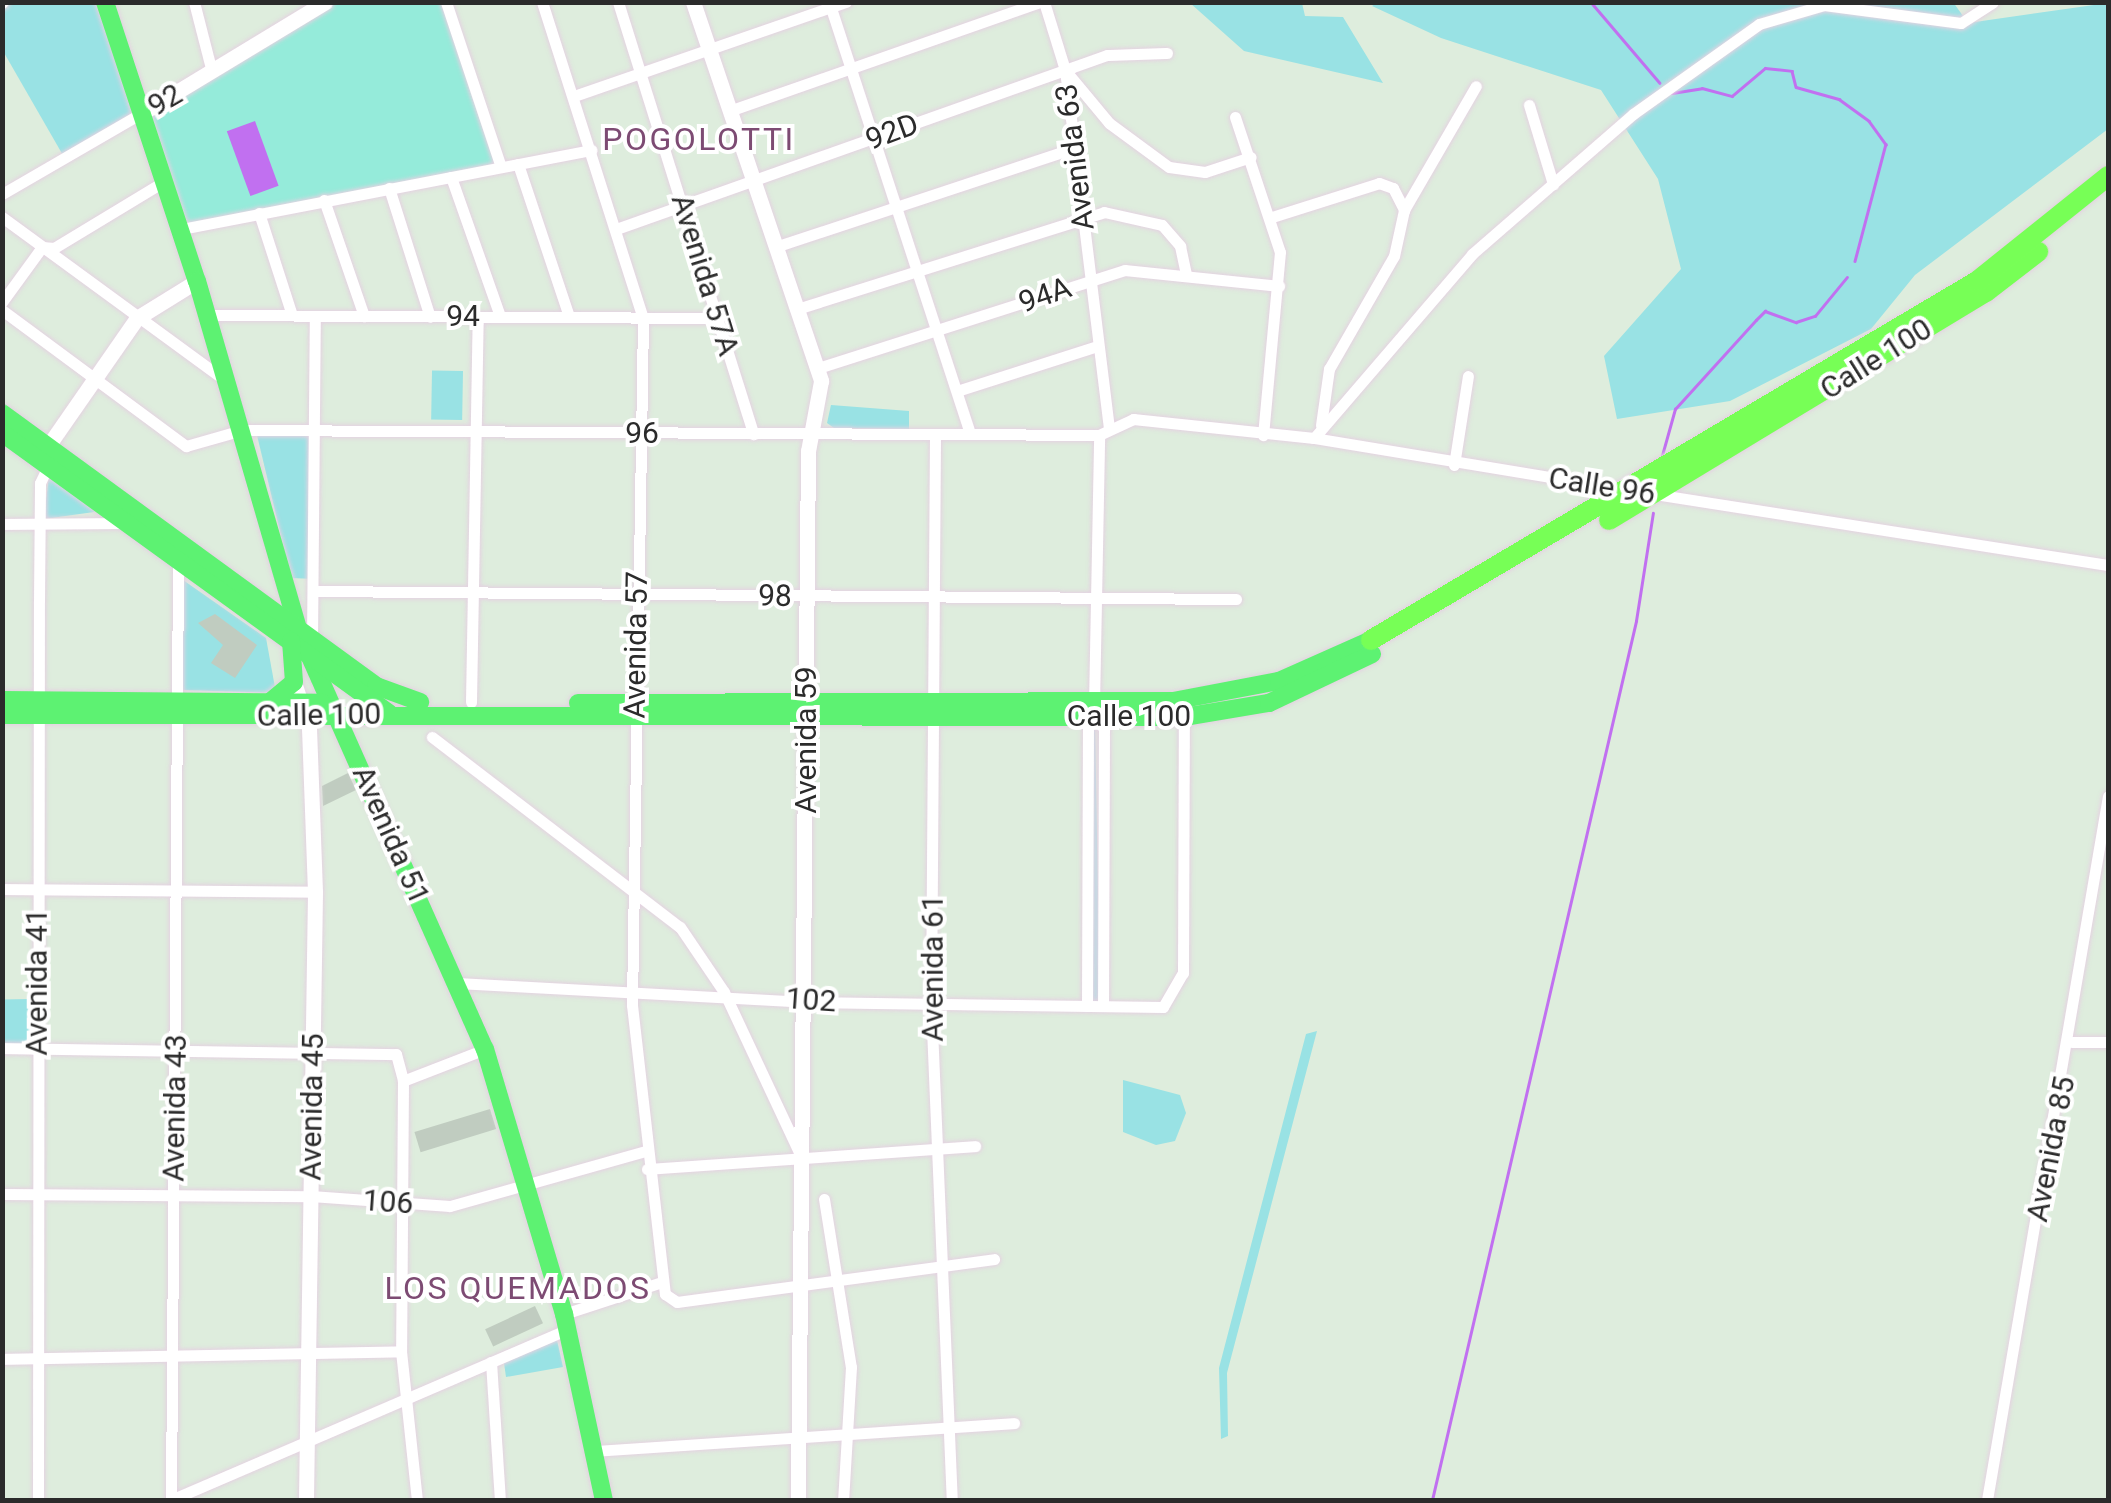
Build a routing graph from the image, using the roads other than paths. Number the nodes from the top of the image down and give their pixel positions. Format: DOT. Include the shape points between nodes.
graph roads {
  1 [pos="105,2"];
  2 [pos="194,2"];
  3 [pos="325,2"];
  4 [pos="446,2"];
  5 [pos="542,2"];
  6 [pos="618,2"];
  7 [pos="692,2"];
  8 [pos="846,2"];
  9 [pos="1043,2"];
  10 [pos="1994,2"];
  11 [pos="830,5"];
  12 [pos="708,50"];
  13 [pos="1168,53"];
  14 [pos="1065,70"];
  15 [pos="212,72"];
  16 [pos="853,72"];
  17 [pos="640,73"];
  18 [pos="1476,86"];
  19 [pos="574,96"];
  20 [pos="1528,104"];
  21 [pos="729,111"];
  22 [pos="142,113"];
  23 [pos="1236,117"];
  24 [pos="875,138"];
  25 [pos="1072,149"];
  26 [pos="591,150"];
  27 [pos="1251,157"];
  28 [pos="518,164"];
  29 [pos="500,167"];
  30 [pos="2108,176"];
  31 [pos="451,177"];
  32 [pos="752,180"];
  33 [pos="164,182"];
  34 [pos="1554,184"];
  35 [pos="389,188"];
  36 [pos="2108,193"];
  37 [pos="2,194"];
  38 [pos="324,200"];
  39 [pos="684,205"];
  40 [pos="899,206"];
  41 [pos="1404,210"];
  42 [pos="258,212"];
  43 [pos="1080,215"];
  44 [pos="2,217"];
  45 [pos="1272,217"];
  46 [pos="619,228"];
  47 [pos="181,229"];
  48 [pos="42,247"];
  49 [pos="776,247"];
  50 [pos="920,267"];
  51 [pos="1186,274"];
  52 [pos="1091,280"];
  53 [pos="198,281"];
  54 [pos="1279,286"];
  55 [pos="2,302"];
  56 [pos="797,308"];
  57 [pos="2,310"];
  58 [pos="207,315"];
  59 [pos="292,315"];
  60 [pos="315,316"];
  61 [pos="364,316"];
  62 [pos="430,316"];
  63 [pos="500,316"];
  64 [pos="568,316"];
  65 [pos="478,317"];
  66 [pos="138,318"];
  67 [pos="643,318"];
  68 [pos="719,318"];
  69 [pos="939,331"];
  70 [pos="1094,347"];
  71 [pos="213,360"];
  72 [pos="818,368"];
  73 [pos="96,376"];
  74 [pos="1468,376"];
  75 [pos="960,390"];
  76 [pos="2,413"];
  77 [pos="1321,425"];
  78 [pos="242,430"];
  79 [pos="1104,431"];
  80 [pos="315,432"];
  81 [pos="475,432"];
  82 [pos="637,433"];
  83 [pos="970,433"];
  84 [pos="2,434"];
  85 [pos="752,434"];
  86 [pos="812,435"];
  87 [pos="935,435"];
  88 [pos="1263,435"];
  89 [pos="1314,438"];
  90 [pos="45,457"];
  91 [pos="1454,465"];
  92 [pos="1631,491"];
  93 [pos="1654,494"];
  94 [pos="129,523"];
  95 [pos="2,524"];
  96 [pos="41,525"];
  97 [pos="178,561"];
  98 [pos="2108,565"];
  99 [pos="283,586"];
  100 [pos="314,591"];
  101 [pos="475,593"];
  102 [pos="637,594"];
  103 [pos="252,596"];
  104 [pos="808,596"];
  105 [pos="935,596"];
  106 [pos="1096,599"];
  107 [pos="1236,599"];
  108 [pos="263,625"];
  109 [pos="301,641"];
  110 [pos="1372,647"];
  111 [pos="293,678"];
  112 [pos="2,700"];
  113 [pos="269,702"];
  114 [pos="420,702"];
  115 [pos="471,702"];
  116 [pos="371,703"];
  117 [pos="41,707"];
  118 [pos="806,707"];
  119 [pos="635,708"];
  120 [pos="934,708"];
  121 [pos="1094,708"];
  122 [pos="178,709"];
  123 [pos="303,709"];
  124 [pos="334,709"];
  125 [pos="2,714"];
  126 [pos="389,714"];
  127 [pos="1184,716"];
  128 [pos="432,736"];
  129 [pos="350,745"];
  130 [pos="2108,796"];
  131 [pos="636,886"];
  132 [pos="2,889"];
  133 [pos="38,889"];
  134 [pos="177,890"];
  135 [pos="315,892"];
  136 [pos="456,983"];
  137 [pos="632,986"];
  138 [pos="724,992"];
  139 [pos="805,1002"];
  140 [pos="931,1004"];
  141 [pos="1087,1006"];
  142 [pos="1102,1006"];
  143 [pos="2072,1042"];
  144 [pos="2108,1042"];
  145 [pos="2,1048"];
  146 [pos="36,1048"];
  147 [pos="176,1048"];
  148 [pos="314,1048"];
  149 [pos="485,1049"];
  150 [pos="403,1082"];
  151 [pos="975,1146"];
  152 [pos="935,1148"];
  153 [pos="646,1152"];
  154 [pos="800,1156"];
  155 [pos="648,1169"];
  156 [pos="527,1185"];
  157 [pos="2,1194"];
  158 [pos="38,1194"];
  159 [pos="174,1194"];
  160 [pos="311,1196"];
  161 [pos="824,1199"];
  162 [pos="403,1203"];
  163 [pos="994,1259"];
  164 [pos="941,1263"];
  165 [pos="842,1276"];
  166 [pos="662,1282"];
  167 [pos="799,1284"];
  168 [pos="566,1322"];
  169 [pos="401,1351"];
  170 [pos="306,1353"];
  171 [pos="174,1356"];
  172 [pos="37,1358"];
  173 [pos="2,1359"];
  174 [pos="491,1362"];
  175 [pos="406,1398"];
  176 [pos="1014,1423"];
  177 [pos="951,1425"];
  178 [pos="848,1432"];
  179 [pos="798,1438"];
  180 [pos="306,1439"];
  181 [pos="594,1450"];
  182 [pos="38,1500"];
  183 [pos="171,1500"];
  184 [pos="306,1500"];
  185 [pos="417,1500"];
  186 [pos="500,1500"];
  187 [pos="604,1500"];
  188 [pos="798,1500"];
  189 [pos="843,1500"];
  190 [pos="952,1500"];
  191 [pos="1986,1500"];
  1 -- 22 [label="main road, Avenida 51"];
  2 -- 15 [label="street"];
  3 -- 15 [label="street, 92"];
  4 -- 29 [label="street"];
  5 -- 19 [label="street, Avenida 57"];
  6 -- 17 [label="street, Avenida 57A"];
  7 -- 12 [label="street, Avenida 59"];
  8 -- 11 [label="street"];
  9 -- 14 [label="street, Avenida 63"];
  9 -- 16 [label="street"];
  10 -- 34 [label="street" via="1961,23 1824,5 1759,24 1633,114"];
  11 -- 12 [label="street"];
  11 -- 16 [label="street"];
  12 -- 17 [label="street"];
  12 -- 21 [label="street, Avenida 59"];
  13 -- 14 [label="street, 92D" via="1107,55"];
  14 -- 24 [label="street, 92D"];
  14 -- 25 [label="street, Avenida 63"];
  14 -- 27 [label="street" via="1109,123 1169,166 1205,172"];
  15 -- 22 [label="street, 92"];
  16 -- 21 [label="street"];
  16 -- 24 [label="street"];
  17 -- 19 [label="street"];
  17 -- 39 [label="street, Avenida 57A"];
  18 -- 41 [label="street"];
  19 -- 26 [label="street, Avenida 57"];
  20 -- 34 [label="street"];
  21 -- 32 [label="street, Avenida 59"];
  22 -- 33 [label="main road, Avenida 51"];
  22 -- 37 [label="street, 92"];
  23 -- 27 [label="street"];
  24 -- 32 [label="street, 92D"];
  24 -- 40 [label="street"];
  25 -- 40 [label="street"];
  25 -- 43 [label="street, Avenida 63"];
  26 -- 28 [label="street"];
  26 -- 46 [label="street, Avenida 57"];
  27 -- 45 [label="street"];
  28 -- 29 [label="street"];
  28 -- 64 [label="street"];
  29 -- 31 [label="street"];
  30 -- 92 [label="highway, Calle 100" via="1976,281"];
  31 -- 35 [label="street"];
  31 -- 63 [label="street"];
  32 -- 39 [label="street, 92D"];
  32 -- 49 [label="street, Avenida 59"];
  33 -- 47 [label="main road, Avenida 51"];
  33 -- 48 [label="street" via="54,248"];
  34 -- 77 [label="street" via="1472,254"];
  35 -- 38 [label="street"];
  35 -- 62 [label="street"];
  36 -- 93 [label="highway, Calle 100" via="1986,292"];
  38 -- 42 [label="street"];
  38 -- 61 [label="street"];
  39 -- 46 [label="street, 92D"];
  39 -- 68 [label="street, Avenida 57A"];
  40 -- 49 [label="street"];
  40 -- 50 [label="street"];
  41 -- 45 [label="street" via="1392,188 1379,183"];
  41 -- 77 [label="street" via="1394,256 1329,369"];
  42 -- 47 [label="street"];
  42 -- 59 [label="street"];
  43 -- 50 [label="street"];
  43 -- 51 [label="street" via="1120,212 1162,225 1180,246"];
  43 -- 52 [label="street, Avenida 63"];
  44 -- 48 [label="street"];
  45 -- 54 [label="street"];
  46 -- 67 [label="street, Avenida 57"];
  47 -- 53 [label="main road, Avenida 51"];
  48 -- 55 [label="street"];
  48 -- 66 [label="street"];
  49 -- 56 [label="street, Avenida 59"];
  50 -- 56 [label="street"];
  50 -- 69 [label="street"];
  51 -- 52 [label="street, 94A" via="1140,268"];
  51 -- 54 [label="street, 94A"];
  52 -- 69 [label="street, 94A"];
  52 -- 70 [label="street, Avenida 63" via="1102,338"];
  53 -- 58 [label="main road, Avenida 51"];
  53 -- 66 [label="street"];
  54 -- 88 [label="street"];
  56 -- 72 [label="street, Avenida 59"];
  57 -- 73 [label="street"];
  58 -- 59 [label="street, 94"];
  58 -- 71 [label="main road, Avenida 51"];
  59 -- 60 [label="street, 94"];
  60 -- 61 [label="street, 94"];
  60 -- 80 [label="street"];
  61 -- 62 [label="street, 94"];
  62 -- 65 [label="street, 94"];
  63 -- 64 [label="street, 94"];
  63 -- 65 [label="street, 94"];
  64 -- 67 [label="street, 94"];
  65 -- 81 [label="street"];
  66 -- 71 [label="street"];
  66 -- 73 [label="street"];
  67 -- 68 [label="street, 94"];
  67 -- 82 [label="street, Avenida 57"];
  68 -- 85 [label="street, Avenida 57A"];
  69 -- 72 [label="street, 94A"];
  69 -- 75 [label="street"];
  70 -- 75 [label="street"];
  70 -- 79 [label="street, Avenida 63"];
  71 -- 78 [label="main road, Avenida 51" via="228,382"];
  72 -- 86 [label="street, Avenida 59" via="822,398"];
  73 -- 78 [label="street, 96" via="186,446"];
  73 -- 90 [label="street"];
  74 -- 91 [label="street"];
  75 -- 83 [label="street"];
  76 -- 90 [label="main road"];
  77 -- 89 [label="street"];
  78 -- 80 [label="street, 96"];
  78 -- 99 [label="main road, Avenida 51"];
  79 -- 83 [label="street, 96"];
  79 -- 88 [label="street, Calle 96" via="1133,418"];
  79 -- 106 [label="street, Avenida 63"];
  80 -- 81 [label="street, 96"];
  80 -- 100 [label="street"];
  81 -- 82 [label="street, 96"];
  81 -- 101 [label="street"];
  82 -- 85 [label="street, 96"];
  82 -- 102 [label="street, Avenida 57"];
  83 -- 87 [label="street, 96"];
  84 -- 90 [label="main road"];
  85 -- 86 [label="street, 96"];
  86 -- 87 [label="street, 96"];
  86 -- 104 [label="street, Avenida 59"];
  87 -- 105 [label="street, Avenida 61"];
  88 -- 89 [label="street, Calle 96"];
  89 -- 91 [label="street, Calle 96"];
  90 -- 94 [label="main road"];
  90 -- 96 [label="street, Avenida 41"];
  90 -- 103 [label="main road"];
  91 -- 92 [label="street, Calle 96"];
  92 -- 93 [label="street, Calle 96"];
  92 -- 110 [label="highway, Calle 100"];
  93 -- 98 [label="street, Calle 96"];
  93 -- 110 [label="highway, Calle 100"];
  94 -- 96 [label="street"];
  94 -- 97 [label="main road"];
  95 -- 96 [label="street"];
  96 -- 117 [label="street, Avenida 41"];
  97 -- 108 [label="main road"];
  97 -- 122 [label="street, Avenida 43"];
  99 -- 103 [label="main road" via="270,599"];
  99 -- 109 [label="main road, Avenida 51"];
  100 -- 101 [label="street, 98"];
  100 -- 109 [label="street"];
  101 -- 102 [label="street, 98"];
  101 -- 115 [label="street"];
  102 -- 104 [label="street, 98"];
  102 -- 119 [label="street, Avenida 57"];
  103 -- 109 [label="main road"];
  104 -- 105 [label="street, 98"];
  104 -- 118 [label="street, Avenida 59"];
  105 -- 106 [label="street, 98"];
  105 -- 120 [label="street, Avenida 61"];
  106 -- 107 [label="street, 98"];
  106 -- 121 [label="street, Avenida 63"];
  108 -- 109 [label="main road"];
  108 -- 111 [label="main road"];
  109 -- 111 [label="main road"];
  109 -- 114 [label="main road" via="384,692"];
  109 -- 116 [label="main road"];
  109 -- 124 [label="main road, Avenida 51"];
  110 -- 121 [label="main road, Calle 100" via="1238,693"];
  110 -- 127 [label="main road, Calle 100" via="1269,703"];
  111 -- 113 [label="main road"];
  111 -- 123 [label="street, Avenida 45"];
  112 -- 117 [label="main road, Calle 100"];
  113 -- 122 [label="main road, Calle 100"];
  113 -- 123 [label="main road, Calle 100"];
  114 -- 115 [label="main road, Calle 100"];
  114 -- 116 [label="main road, Calle 100"];
  115 -- 119 [label="main road, Calle 100"];
  116 -- 124 [label="main road, Calle 100"];
  116 -- 126 [label="main road"];
  117 -- 122 [label="main road, Calle 100"];
  117 -- 125 [label="main road, Calle 100"];
  117 -- 133 [label="street, Avenida 41"];
  118 -- 119 [label="main road, Calle 100"];
  118 -- 120 [label="main road, Calle 100"];
  118 -- 139 [label="street, Avenida 59"];
  119 -- 126 [label="main road, Calle 100"];
  119 -- 131 [label="street, Avenida 57"];
  120 -- 121 [label="main road, Calle 100"];
  120 -- 140 [label="street, Avenida 61"];
  121 -- 127 [label="main road, Calle 100"];
  121 -- 141 [label="street, Avenida 63" via="1088,727"];
  121 -- 142 [label="street, Avenida 63" via="1104,729"];
  122 -- 123 [label="main road, Calle 100"];
  122 -- 134 [label="street, Avenida 43"];
  123 -- 124 [label="main road, Calle 100"];
  123 -- 135 [label="street, Avenida 45"];
  124 -- 126 [label="main road, Calle 100"];
  124 -- 129 [label="main road, Avenida 51"];
  126 -- 129 [label="main road" via="358,721"];
  127 -- 142 [label="street, 102" via="1183,973 1166,1005"];
  128 -- 131 [label="street"];
  129 -- 136 [label="main road, Avenida 51"];
  130 -- 143 [label="street, Avenida 85"];
  131 -- 137 [label="street, Avenida 57"];
  131 -- 138 [label="street" via="680,927"];
  132 -- 133 [label="street"];
  133 -- 134 [label="street"];
  133 -- 146 [label="street, Avenida 41"];
  134 -- 135 [label="street"];
  134 -- 147 [label="street, Avenida 43"];
  135 -- 148 [label="street, Avenida 45"];
  136 -- 137 [label="street, 102"];
  136 -- 149 [label="main road, Avenida 51"];
  137 -- 138 [label="street, 102"];
  137 -- 153 [label="street, Avenida 57"];
  138 -- 139 [label="street, 102"];
  138 -- 154 [label="street"];
  139 -- 140 [label="street, 102"];
  139 -- 154 [label="street, Avenida 59"];
  140 -- 141 [label="street, 102"];
  140 -- 152 [label="street, Avenida 61"];
  141 -- 142 [label="street, 102"];
  143 -- 144 [label="street"];
  143 -- 191 [label="street, Avenida 85"];
  145 -- 146 [label="street"];
  146 -- 147 [label="street"];
  146 -- 158 [label="street, Avenida 41"];
  147 -- 148 [label="street"];
  147 -- 159 [label="street, Avenida 43"];
  148 -- 150 [label="street" via="396,1054"];
  148 -- 160 [label="street, Avenida 45"];
  149 -- 150 [label="street"];
  149 -- 156 [label="main road, Avenida 51"];
  150 -- 162 [label="street"];
  151 -- 152 [label="street"];
  152 -- 154 [label="street"];
  152 -- 164 [label="street, Avenida 61"];
  153 -- 155 [label="street, Avenida 57"];
  153 -- 156 [label="street, 106"];
  154 -- 155 [label="street"];
  154 -- 167 [label="street, Avenida 59"];
  155 -- 166 [label="street, Avenida 57"];
  156 -- 162 [label="street, 106" via="470,1204"];
  156 -- 168 [label="main road, Avenida 51"];
  157 -- 158 [label="street, 106"];
  158 -- 159 [label="street, 106"];
  158 -- 172 [label="street, Avenida 41"];
  159 -- 160 [label="street, 106"];
  159 -- 171 [label="street, Avenida 43"];
  160 -- 162 [label="street, 106"];
  160 -- 170 [label="street, Avenida 45"];
  161 -- 165 [label="street"];
  162 -- 169 [label="street"];
  163 -- 164 [label="street"];
  164 -- 165 [label="street"];
  164 -- 177 [label="street, Avenida 61"];
  165 -- 167 [label="street"];
  165 -- 178 [label="street"];
  166 -- 167 [label="street, Avenida 57" via="670,1301"];
  166 -- 168 [label="street"];
  167 -- 179 [label="street, Avenida 59"];
  168 -- 174 [label="street"];
  168 -- 181 [label="main road, Avenida 51"];
  169 -- 170 [label="street"];
  169 -- 175 [label="street"];
  170 -- 171 [label="street"];
  170 -- 180 [label="street, Avenida 45"];
  171 -- 172 [label="street"];
  171 -- 183 [label="street, Avenida 43"];
  172 -- 173 [label="street"];
  172 -- 182 [label="street, Avenida 41"];
  174 -- 175 [label="street"];
  174 -- 186 [label="street"];
  175 -- 180 [label="street"];
  175 -- 185 [label="street"];
  176 -- 177 [label="street"];
  177 -- 178 [label="street"];
  177 -- 190 [label="street, Avenida 61"];
  178 -- 179 [label="street"];
  178 -- 189 [label="street"];
  179 -- 181 [label="street"];
  179 -- 188 [label="street, Avenida 59"];
  180 -- 183 [label="street"];
  180 -- 184 [label="street, Avenida 45"];
  181 -- 187 [label="main road, Avenida 51"];
}
